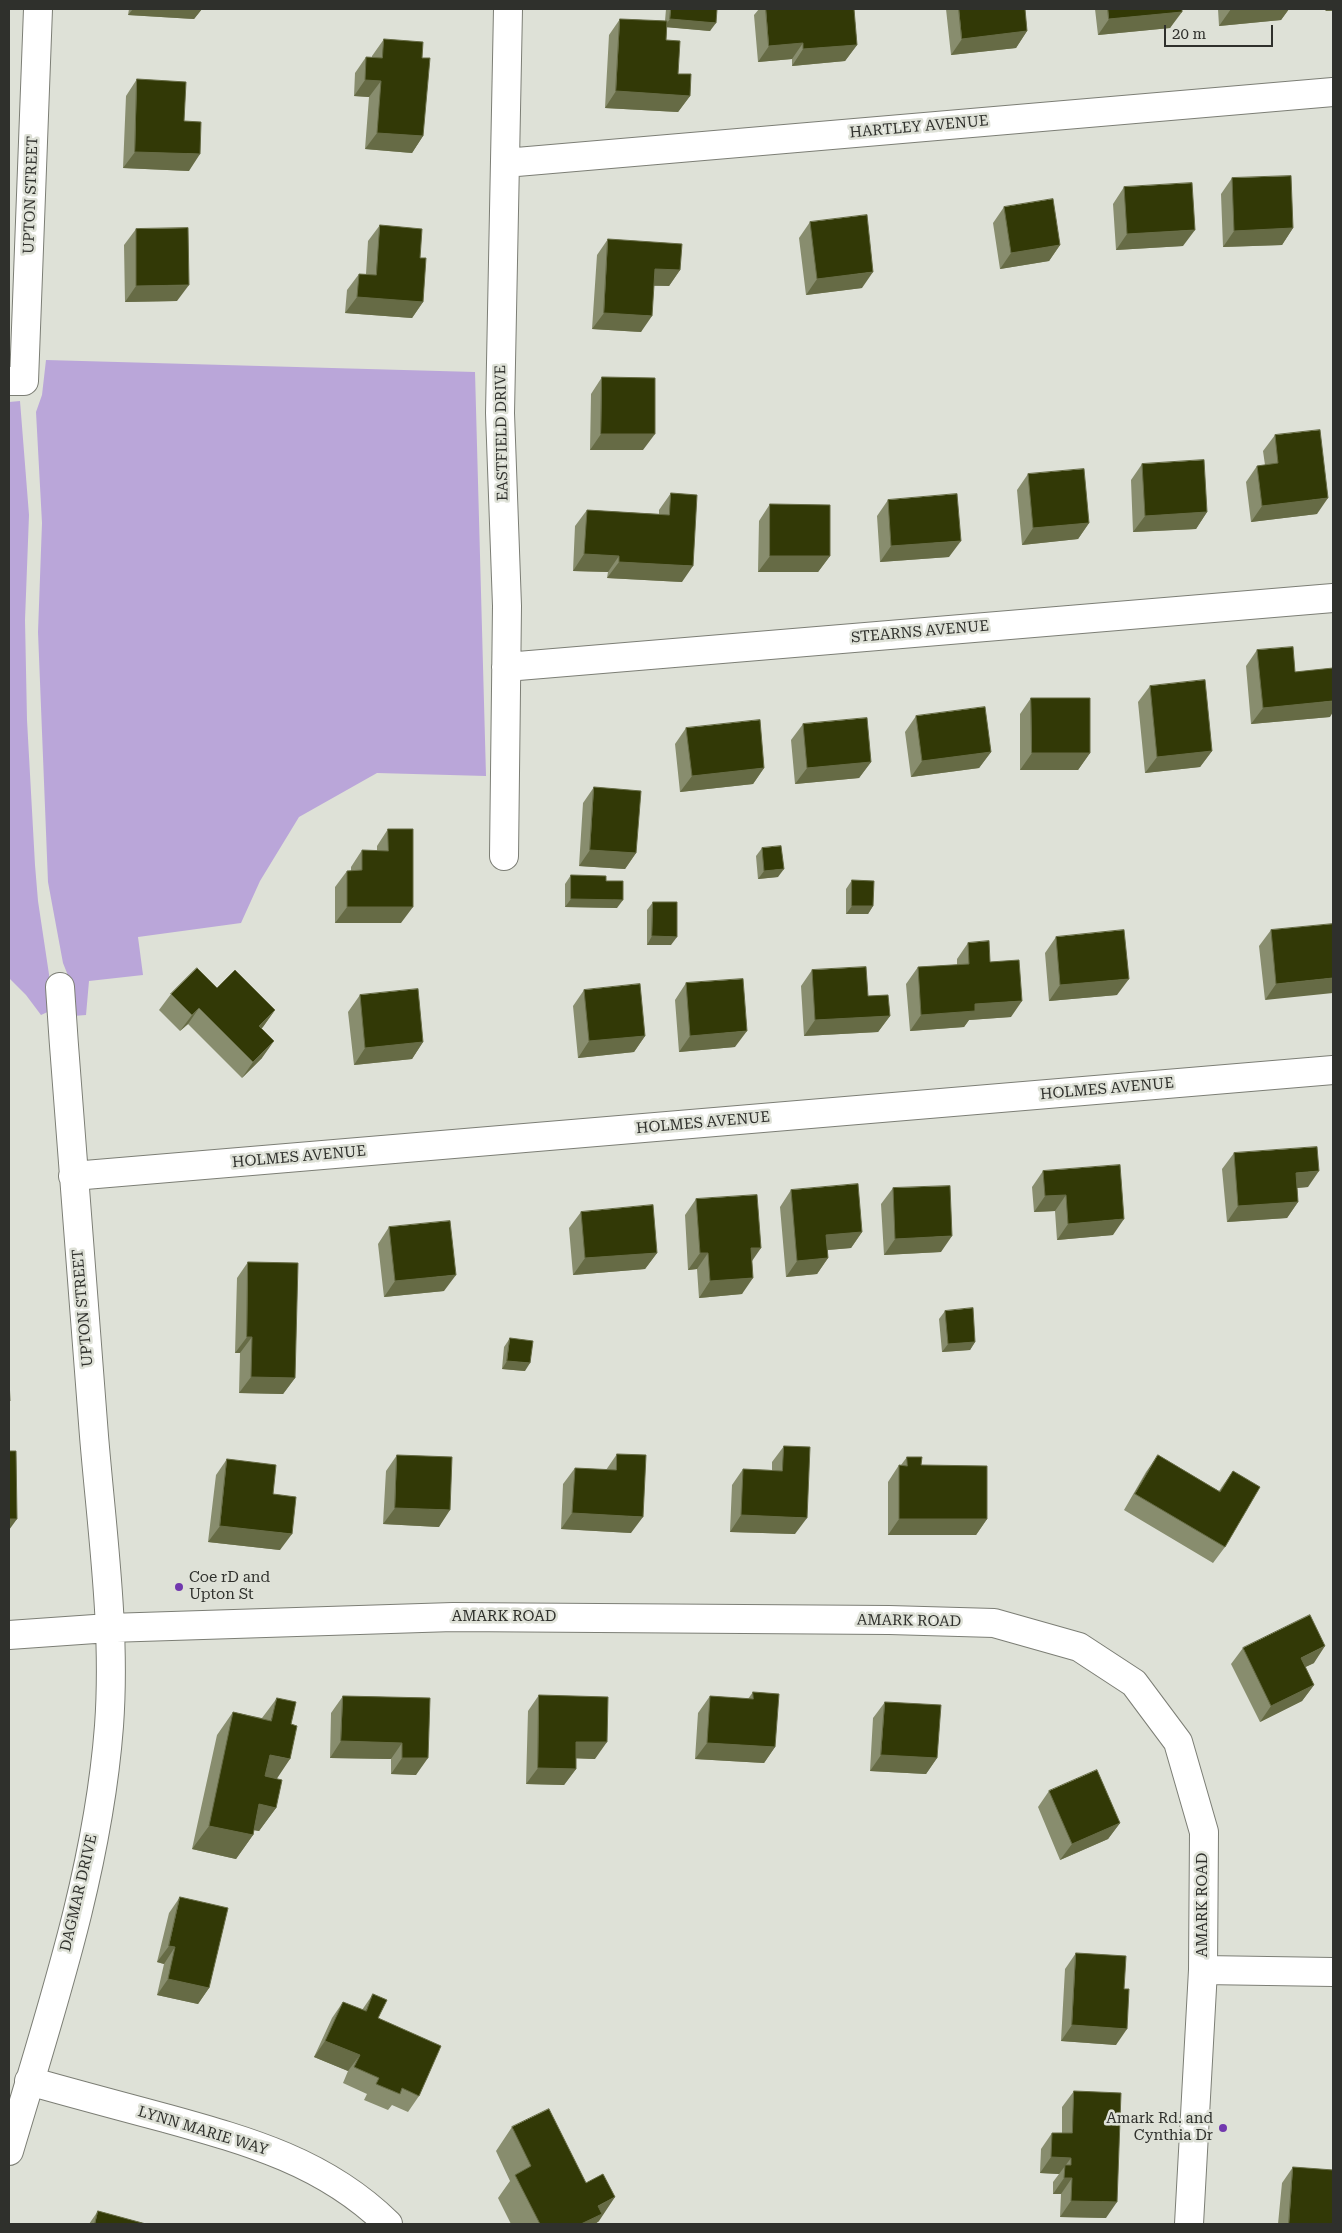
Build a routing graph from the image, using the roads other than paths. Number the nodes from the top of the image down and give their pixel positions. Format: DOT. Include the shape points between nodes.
graph roads {
  1 [pos="38,9"];
  2 [pos="508,9"];
  3 [pos="1333,92"];
  4 [pos="505,163"];
  5 [pos="17,381"];
  6 [pos="1333,598"];
  7 [pos="506,667"];
  8 [pos="504,856"];
  9 [pos="60,987"];
  10 [pos="1333,1070"];
  11 [pos="73,1176"];
  12 [pos="109,1628"];
  13 [pos="9,1635"];
  14 [pos="1203,1970"];
  15 [pos="1333,1972"];
  16 [pos="29,2081"];
  17 [pos="9,2151"];
  18 [pos="388,2224"];
  19 [pos="1189,2224"];
  1 -- 5 [label="street, UPTON STREET"];
  2 -- 4 [label="street, EASTFIELD DRIVE"];
  3 -- 4 [label="street, HARTLEY AVENUE"];
  4 -- 7 [label="street, EASTFIELD DRIVE" via="500,413"];
  6 -- 7 [label="street, STEARNS AVENUE"];
  7 -- 8 [label="street, EASTFIELD DRIVE"];
  9 -- 11 [label="street, UPTON STREET"];
  10 -- 11 [label="street, HOLMES AVENUE"];
  11 -- 12 [label="street, UPTON STREET"];
  12 -- 13 [label="street, AMARK ROAD"];
  12 -- 14 [label="street, AMARK ROAD" via="453,1617 890,1620 994,1623 1079,1647 1134,1683 1178,1742 1204,1832"];
  12 -- 16 [label="street, DAGMAR DRIVE" via="109,1725 95,1826 74,1921"];
  14 -- 15 [label="street"];
  14 -- 19 [label="street, AMARK ROAD"];
  16 -- 17 [label="street, DAGMAR DRIVE"];
  16 -- 18 [label="street, LYNN MARIE WAY" via="245,2140 312,2168 369,2206"];
}
